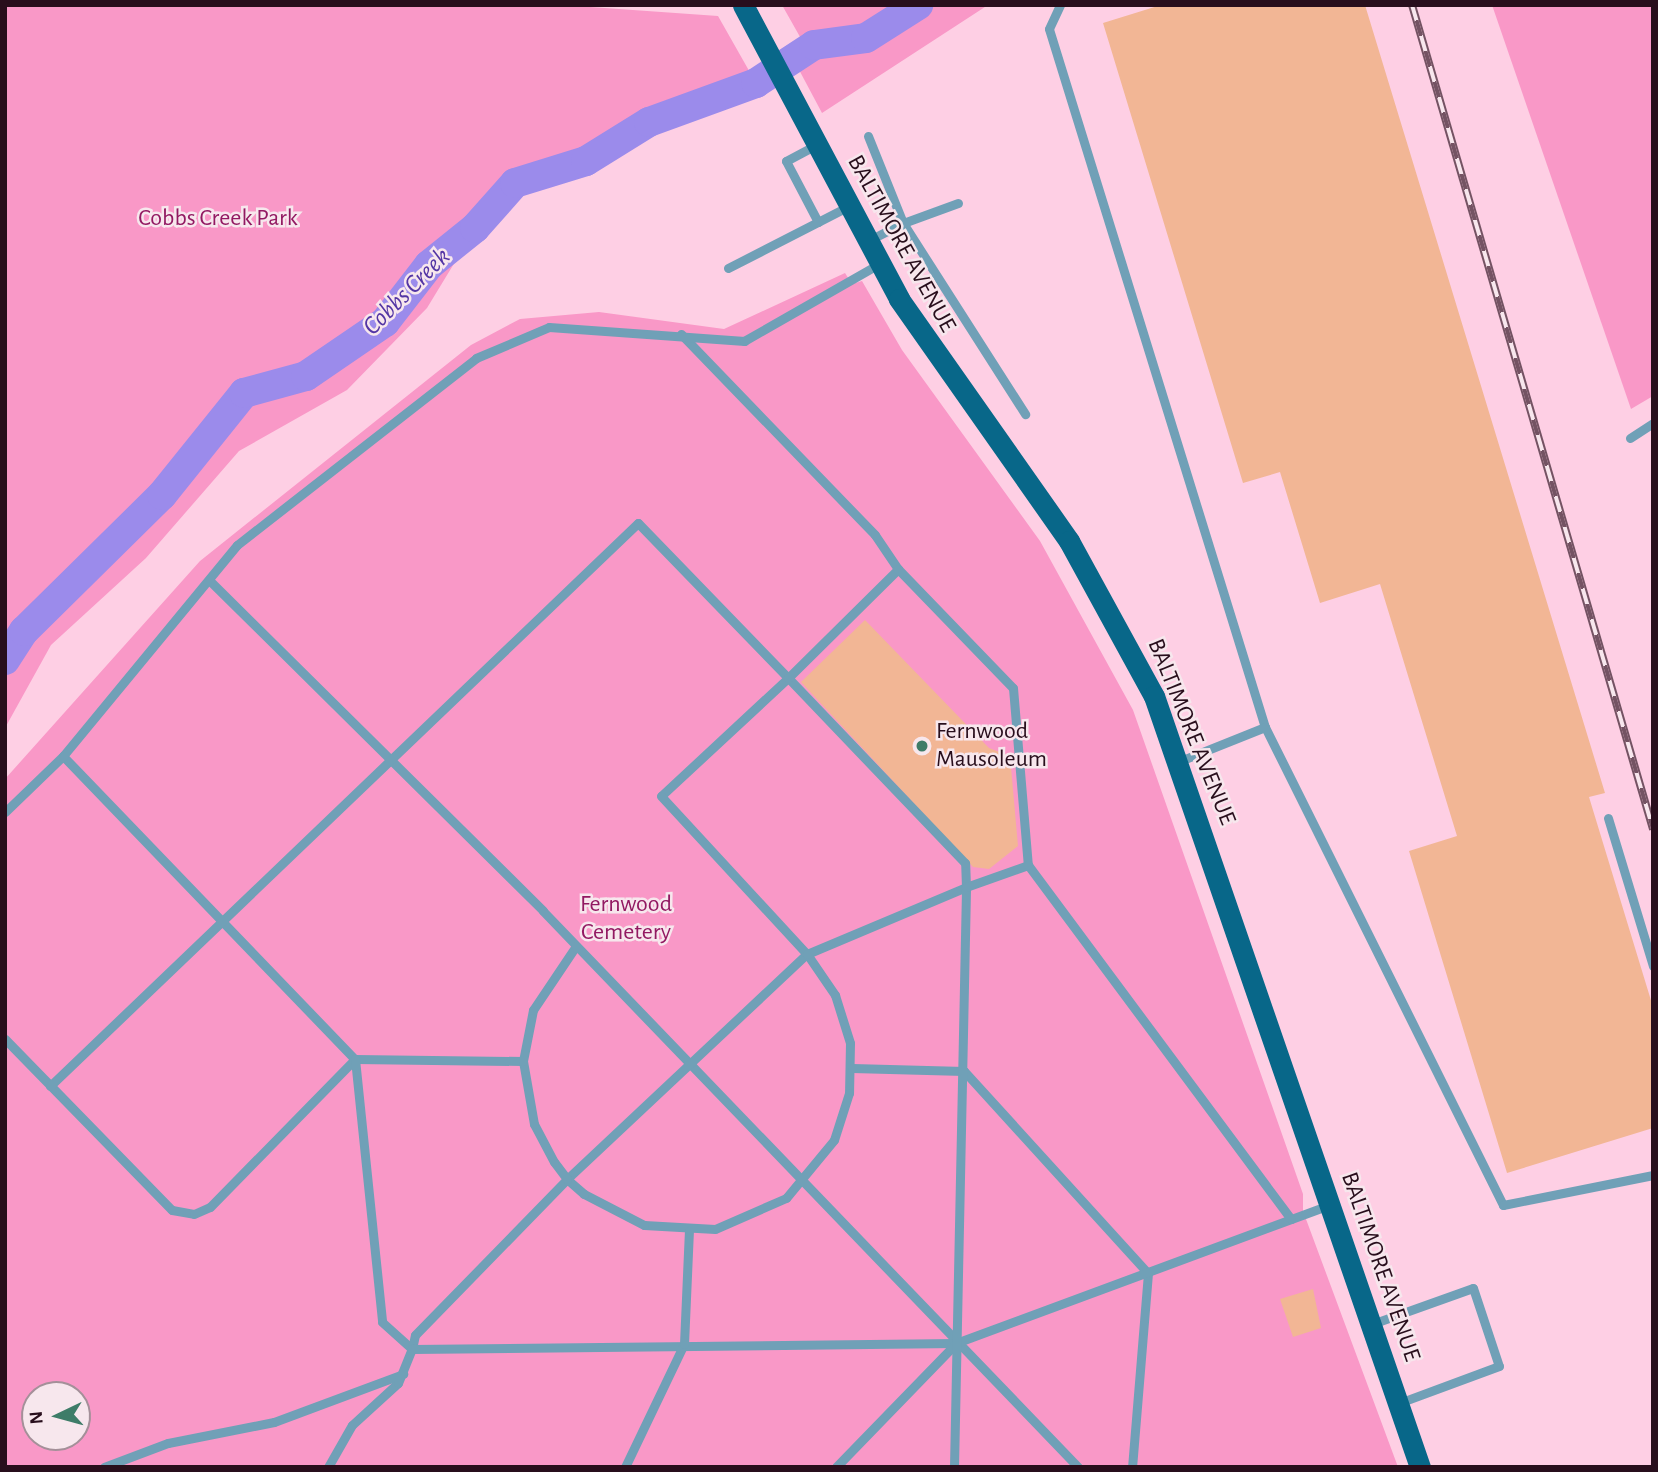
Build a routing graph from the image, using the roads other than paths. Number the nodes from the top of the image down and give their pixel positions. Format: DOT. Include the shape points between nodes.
graph roads {
  1 [pos="743,5"];
  2 [pos="1060,5"];
  3 [pos="868,136"];
  4 [pos="816,145"];
  5 [pos="958,203"];
  6 [pos="849,206"];
  7 [pos="818,222"];
  8 [pos="903,223"];
  9 [pos="868,241"];
  10 [pos="879,264"];
  11 [pos="728,268"];
  12 [pos="681,334"];
  13 [pos="1025,414"];
  14 [pos="1653,423"];
  15 [pos="1630,438"];
  16 [pos="898,569"];
  17 [pos="209,580"];
  18 [pos="788,678"];
  19 [pos="1265,727"];
  20 [pos="63,755"];
  21 [pos="392,758"];
  22 [pos="1180,761"];
  23 [pos="5,812"];
  24 [pos="1608,818"];
  25 [pos="1028,865"];
  26 [pos="966,887"];
  27 [pos="224,919"];
  28 [pos="576,946"];
  29 [pos="807,954"];
  30 [pos="1653,966"];
  31 [pos="5,1039"];
  32 [pos="355,1059"];
  33 [pos="523,1061"];
  34 [pos="691,1063"];
  35 [pos="852,1068"];
  36 [pos="964,1071"];
  37 [pos="50,1086"];
  38 [pos="1653,1175"];
  39 [pos="567,1179"];
  40 [pos="806,1181"];
  41 [pos="1331,1205"];
  42 [pos="1291,1219"];
  43 [pos="689,1231"];
  44 [pos="1148,1273"];
  45 [pos="1372,1324"];
  46 [pos="956,1343"];
  47 [pos="684,1344"];
  48 [pos="412,1349"];
  49 [pos="403,1374"];
  50 [pos="1399,1403"];
  51 [pos="104,1467"];
  52 [pos="328,1467"];
  53 [pos="625,1467"];
  54 [pos="836,1467"];
  55 [pos="954,1467"];
  56 [pos="1078,1467"];
  57 [pos="1132,1467"];
  58 [pos="1420,1467"];
  1 -- 4 [label="main road, BALTIMORE AVENUE"];
  2 -- 19 [label="lane" via="1049,29"];
  3 -- 8 [label="lane"];
  4 -- 6 [label="main road, BALTIMORE AVENUE"];
  4 -- 7 [label="lane" via="786,161"];
  5 -- 8 [label="lane"];
  6 -- 7 [label="lane"];
  6 -- 9 [label="main road, BALTIMORE AVENUE"];
  7 -- 11 [label="lane"];
  8 -- 9 [label="lane"];
  8 -- 13 [label="lane"];
  9 -- 10 [label="main road, BALTIMORE AVENUE"];
  10 -- 12 [label="lane" via="744,341"];
  10 -- 22 [label="main road, BALTIMORE AVENUE" via="948,377 1095,582"];
  12 -- 16 [label="lane" via="875,535"];
  12 -- 17 [label="lane" via="550,327 476,358 342,468 261,524"];
  14 -- 15 [label="lane"];
  16 -- 18 [label="lane"];
  16 -- 25 [label="lane" via="1013,688"];
  17 -- 20 [label="lane"];
  17 -- 21 [label="lane"];
  18 -- 21 [label="lane" via="638,523"];
  18 -- 26 [label="lane" via="965,863"];
  18 -- 29 [label="lane" via="661,796"];
  19 -- 22 [label="lane"];
  19 -- 38 [label="lane" via="1503,1205"];
  20 -- 23 [label="lane"];
  20 -- 27 [label="lane"];
  21 -- 27 [label="lane"];
  21 -- 28 [label="lane"];
  22 -- 41 [label="main road, BALTIMORE AVENUE"];
  24 -- 30 [label="lane"];
  25 -- 26 [label="lane"];
  25 -- 42 [label="lane"];
  26 -- 29 [label="lane"];
  26 -- 36 [label="lane"];
  27 -- 32 [label="lane"];
  27 -- 37 [label="lane"];
  28 -- 33 [label="lane" via="533,1010"];
  28 -- 34 [label="lane"];
  29 -- 34 [label="lane"];
  29 -- 35 [label="lane" via="840,1007"];
  31 -- 37 [label="lane"];
  32 -- 33 [label="lane"];
  32 -- 37 [label="lane" via="209,1207 194,1214 172,1210"];
  32 -- 48 [label="lane" via="382,1322"];
  33 -- 39 [label="lane" via="534,1124"];
  34 -- 39 [label="lane"];
  34 -- 40 [label="lane"];
  35 -- 36 [label="lane"];
  35 -- 40 [label="lane" via="834,1140"];
  36 -- 44 [label="lane"];
  36 -- 46 [label="lane"];
  39 -- 43 [label="lane" via="622,1218"];
  39 -- 48 [label="lane" via="415,1335"];
  40 -- 43 [label="lane" via="740,1223"];
  40 -- 46 [label="lane"];
  41 -- 42 [label="lane"];
  41 -- 45 [label="main road, BALTIMORE AVENUE"];
  42 -- 44 [label="lane"];
  43 -- 47 [label="lane"];
  44 -- 46 [label="lane"];
  44 -- 57 [label="lane"];
  45 -- 50 [label="main road, BALTIMORE AVENUE"];
  45 -- 50 [label="lane" via="1473,1288 1499,1366"];
  46 -- 47 [label="lane"];
  46 -- 54 [label="lane"];
  46 -- 55 [label="lane"];
  46 -- 56 [label="lane"];
  47 -- 48 [label="lane"];
  47 -- 53 [label="lane"];
  48 -- 49 [label="lane"];
  49 -- 51 [label="lane" via="274,1422 168,1443"];
  49 -- 52 [label="lane" via="352,1425"];
  50 -- 58 [label="main road, BALTIMORE AVENUE"];
}
